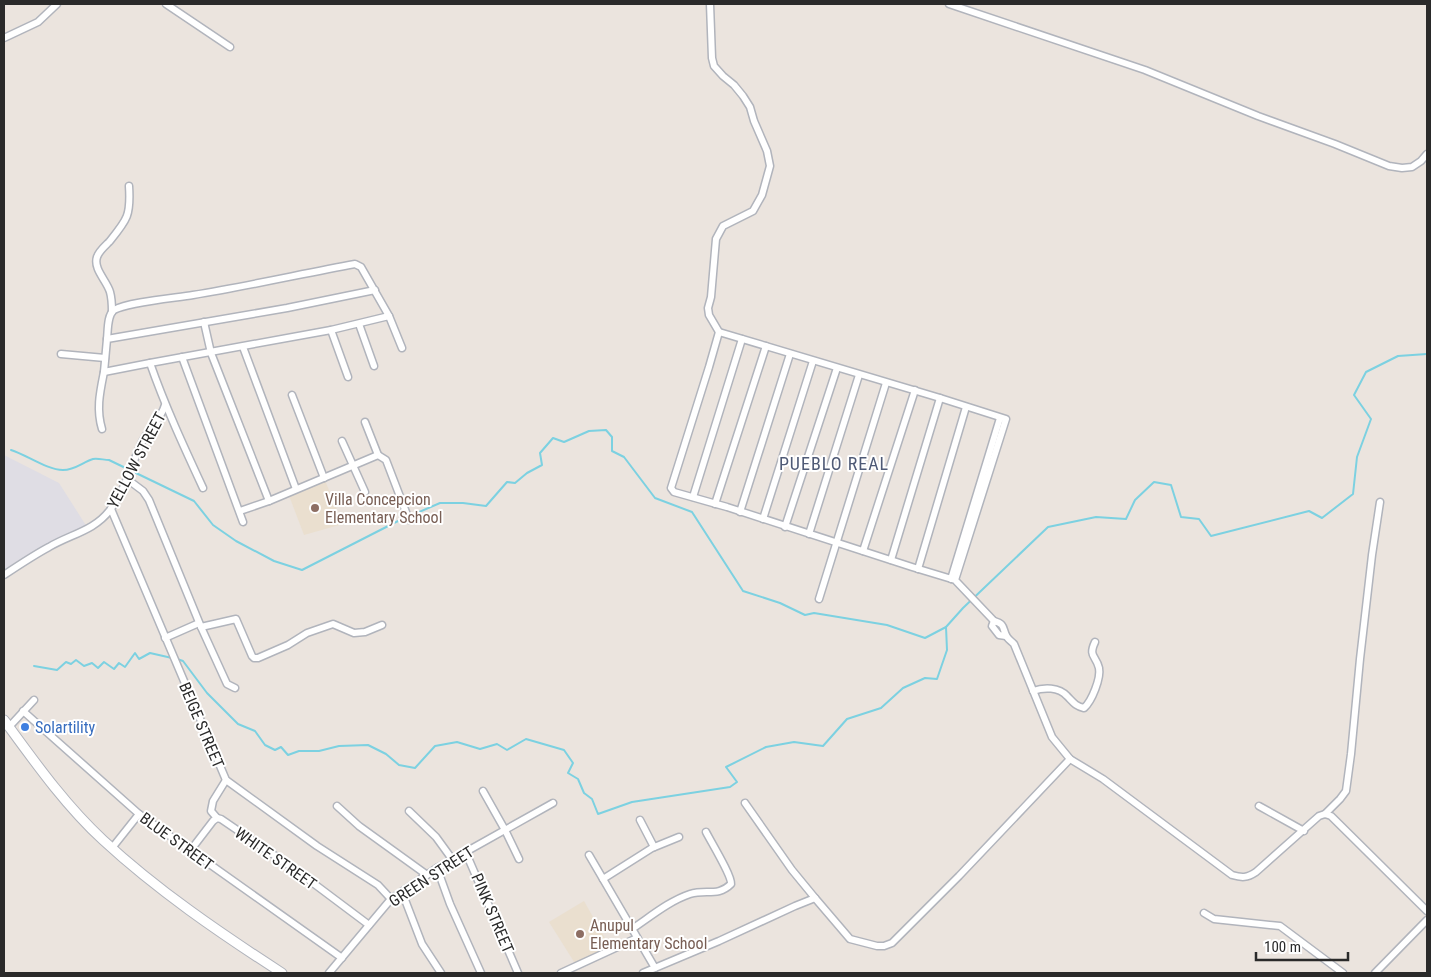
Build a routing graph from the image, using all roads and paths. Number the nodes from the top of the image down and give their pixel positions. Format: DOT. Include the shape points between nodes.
graph roads {
  1 [pos="57,4"];
  2 [pos="166,4"];
  3 [pos="710,4"];
  4 [pos="949,4"];
  5 [pos="4,38"];
  6 [pos="230,47"];
  7 [pos="1427,154"];
  8 [pos="129,186"];
  9 [pos="375,290"];
  10 [pos="112,312"];
  11 [pos="389,316"];
  12 [pos="204,322"];
  13 [pos="359,324"];
  14 [pos="331,330"];
  15 [pos="719,332"];
  16 [pos="107,339"];
  17 [pos="742,339"];
  18 [pos="766,346"];
  19 [pos="243,348"];
  20 [pos="402,348"];
  21 [pos="211,353"];
  22 [pos="61,354"];
  23 [pos="790,354"];
  24 [pos="182,357"];
  25 [pos="105,358"];
  26 [pos="813,361"];
  27 [pos="150,363"];
  28 [pos="374,366"];
  29 [pos="837,368"];
  30 [pos="104,372"];
  31 [pos="859,375"];
  32 [pos="348,377"];
  33 [pos="886,382"];
  34 [pos="915,390"];
  35 [pos="292,395"];
  36 [pos="940,398"];
  37 [pos="165,405"];
  38 [pos="966,407"];
  39 [pos="365,422"];
  40 [pos="102,429"];
  41 [pos="342,441"];
  42 [pos="378,455"];
  43 [pos="353,466"];
  44 [pos="127,477"];
  45 [pos="324,478"];
  46 [pos="203,488"];
  47 [pos="296,489"];
  48 [pos="365,492"];
  49 [pos="693,498"];
  50 [pos="268,501"];
  51 [pos="1380,502"];
  52 [pos="715,504"];
  53 [pos="111,509"];
  54 [pos="240,511"];
  55 [pos="740,512"];
  56 [pos="762,519"];
  57 [pos="409,520"];
  58 [pos="243,522"];
  59 [pos="785,527"];
  60 [pos="809,534"];
  61 [pos="837,542"];
  62 [pos="863,551"];
  63 [pos="891,560"];
  64 [pos="918,569"];
  65 [pos="4,575"];
  66 [pos="953,579"];
  67 [pos="819,598"];
  68 [pos="200,625"];
  69 [pos="382,625"];
  70 [pos="165,638"];
  71 [pos="1095,642"];
  72 [pos="235,688"];
  73 [pos="1033,691"];
  74 [pos="34,700"];
  75 [pos="23,711"];
  76 [pos="6,723"];
  77 [pos="1070,759"];
  78 [pos="226,780"];
  79 [pos="483,791"];
  80 [pos="553,802"];
  81 [pos="745,803"];
  82 [pos="337,806"];
  83 [pos="1259,806"];
  84 [pos="409,812"];
  85 [pos="139,814"];
  86 [pos="1325,814"];
  87 [pos="217,818"];
  88 [pos="640,820"];
  89 [pos="505,830"];
  90 [pos="1304,831"];
  91 [pos="706,832"];
  92 [pos="678,837"];
  93 [pos="654,847"];
  94 [pos="112,848"];
  95 [pos="190,852"];
  96 [pos="466,853"];
  97 [pos="589,855"];
  98 [pos="452,859"];
  99 [pos="519,859"];
  100 [pos="437,868"];
  101 [pos="427,875"];
  102 [pos="602,879"];
  103 [pos="402,892"];
  104 [pos="815,898"];
  105 [pos="392,899"];
  106 [pos="1427,911"];
  107 [pos="1204,913"];
  108 [pos="1427,920"];
  109 [pos="369,925"];
  110 [pos="632,929"];
  111 [pos="637,938"];
  112 [pos="342,958"];
  113 [pos="655,968"];
  114 [pos="282,973"];
  115 [pos="330,973"];
  116 [pos="441,973"];
  117 [pos="481,973"];
  118 [pos="518,973"];
  119 [pos="561,973"];
  120 [pos="643,973"];
  121 [pos="1343,973"];
  122 [pos="1375,973"];
  1 -- 5 [label="street" via="38,22"];
  2 -- 6 [label="street"];
  3 -- 15 [label="street" via="714,66 744,96 767,150 770,166 762,195 753,212 723,226 716,239 708,308"];
  4 -- 7 [label="street" via="1145,70 1389,166 1412,167"];
  8 -- 10 [label="street" via="129,214 124,225 96,258 110,291"];
  9 -- 10 [label="street" via="360,265 355,264 128,306"];
  9 -- 11 [label="street"];
  9 -- 12 [label="street"];
  10 -- 16 [label="street"];
  11 -- 13 [label="street"];
  11 -- 20 [label="street"];
  12 -- 16 [label="street"];
  12 -- 21 [label="street"];
  13 -- 14 [label="street"];
  13 -- 28 [label="street"];
  14 -- 19 [label="street"];
  14 -- 32 [label="street"];
  15 -- 17 [label="street"];
  15 -- 49 [label="street" via="671,488"];
  16 -- 25 [label="street"];
  17 -- 18 [label="street"];
  17 -- 49 [label="street"];
  18 -- 23 [label="street"];
  18 -- 52 [label="street"];
  19 -- 21 [label="street"];
  19 -- 47 [label="street"];
  21 -- 24 [label="street"];
  21 -- 50 [label="street"];
  22 -- 25 [label="street"];
  23 -- 26 [label="street"];
  23 -- 55 [label="street"];
  24 -- 27 [label="street"];
  24 -- 54 [label="street"];
  25 -- 30 [label="street"];
  26 -- 29 [label="street"];
  26 -- 56 [label="street"];
  27 -- 30 [label="street"];
  27 -- 37 [label="street"];
  29 -- 31 [label="street"];
  29 -- 59 [label="street"];
  30 -- 40 [label="street" via="98,405"];
  31 -- 33 [label="street"];
  31 -- 60 [label="street"];
  33 -- 34 [label="street"];
  33 -- 61 [label="street"];
  34 -- 36 [label="street"];
  34 -- 62 [label="street"];
  35 -- 45 [label="street"];
  36 -- 38 [label="street"];
  36 -- 63 [label="street"];
  37 -- 44 [label="street, YELLOW STREET" via="141,443"];
  37 -- 46 [label="street"];
  38 -- 64 [label="street"];
  38 -- 66 [label="street" via="1006,419"];
  39 -- 42 [label="street"];
  41 -- 43 [label="street"];
  42 -- 43 [label="street"];
  42 -- 57 [label="street" via="386,460"];
  43 -- 45 [label="street"];
  43 -- 48 [label="street"];
  44 -- 53 [label="street, YELLOW STREET"];
  44 -- 68 [label="street" via="149,500"];
  45 -- 47 [label="street"];
  47 -- 50 [label="street"];
  49 -- 52 [label="street"];
  50 -- 54 [label="street"];
  51 -- 86 [label="street" via="1346,791"];
  52 -- 55 [label="street"];
  53 -- 65 [label="street, YELLOW STREET" via="99,523 51,546"];
  53 -- 70 [label="street, BEIGE STREET"];
  54 -- 58 [label="street"];
  55 -- 56 [label="street"];
  56 -- 59 [label="street"];
  59 -- 60 [label="street"];
  60 -- 61 [label="street"];
  61 -- 62 [label="street"];
  61 -- 67 [label="street"];
  62 -- 63 [label="street"];
  63 -- 64 [label="street"];
  64 -- 66 [label="street"];
  66 -- 73 [label="street" via="1005,628"];
  68 -- 69 [label="street" via="236,619 254,658 333,624 354,633"];
  68 -- 70 [label="street"];
  68 -- 72 [label="street" via="227,684"];
  70 -- 78 [label="street, BEIGE STREET"];
  71 -- 73 [label="street" via="1091,651 1100,676 1088,705 1078,707 1057,690"];
  73 -- 77 [label="street" via="1052,737"];
  74 -- 75 [label="street"];
  75 -- 76 [label="street"];
  75 -- 85 [label="street, BLUE STREET"];
  76 -- 94 [label="street" via="66,800"];
  77 -- 90 [label="street" via="1103,779 1232,875 1241,878 1256,872"];
  77 -- 104 [label="street" via="892,943 877,946 850,939"];
  78 -- 87 [label="street" via="213,801 211,811"];
  78 -- 105 [label="street, BEIGE STREET" via="378,885"];
  79 -- 89 [label="street"];
  80 -- 89 [label="street, GREEN STREET"];
  81 -- 104 [label="street"];
  82 -- 101 [label="street"];
  83 -- 90 [label="street"];
  84 -- 98 [label="street" via="436,837"];
  85 -- 94 [label="street"];
  85 -- 95 [label="street, BLUE STREET"];
  86 -- 90 [label="street"];
  86 -- 106 [label="street" via="1331,816"];
  87 -- 95 [label="street, WHITE STREET"];
  87 -- 109 [label="street, WHITE STREET" via="293,868"];
  88 -- 93 [label="street"];
  89 -- 96 [label="street, GREEN STREET"];
  89 -- 99 [label="street"];
  91 -- 110 [label="street" via="732,884 716,893 691,894 676,900"];
  92 -- 93 [label="street"];
  93 -- 102 [label="street"];
  94 -- 114 [label="street" via="184,907"];
  95 -- 112 [label="street, BLUE STREET"];
  96 -- 98 [label="street, GREEN STREET"];
  96 -- 118 [label="street, PINK STREET"];
  97 -- 102 [label="street"];
  98 -- 100 [label="street, GREEN STREET"];
  100 -- 101 [label="street, GREEN STREET"];
  100 -- 117 [label="street"];
  101 -- 103 [label="street, GREEN STREET"];
  102 -- 110 [label="street"];
  103 -- 105 [label="street, GREEN STREET"];
  103 -- 116 [label="street" via="422,944"];
  104 -- 113 [label="street"];
  105 -- 109 [label="street, GREEN STREET"];
  107 -- 121 [label="street" via="1214,919 1280,926"];
  108 -- 122 [label="street"];
  109 -- 112 [label="street, GREEN STREET"];
  110 -- 111 [label="street"];
  111 -- 113 [label="street"];
  111 -- 119 [label="street"];
  112 -- 115 [label="street, GREEN STREET"];
  113 -- 120 [label="street"];
}
